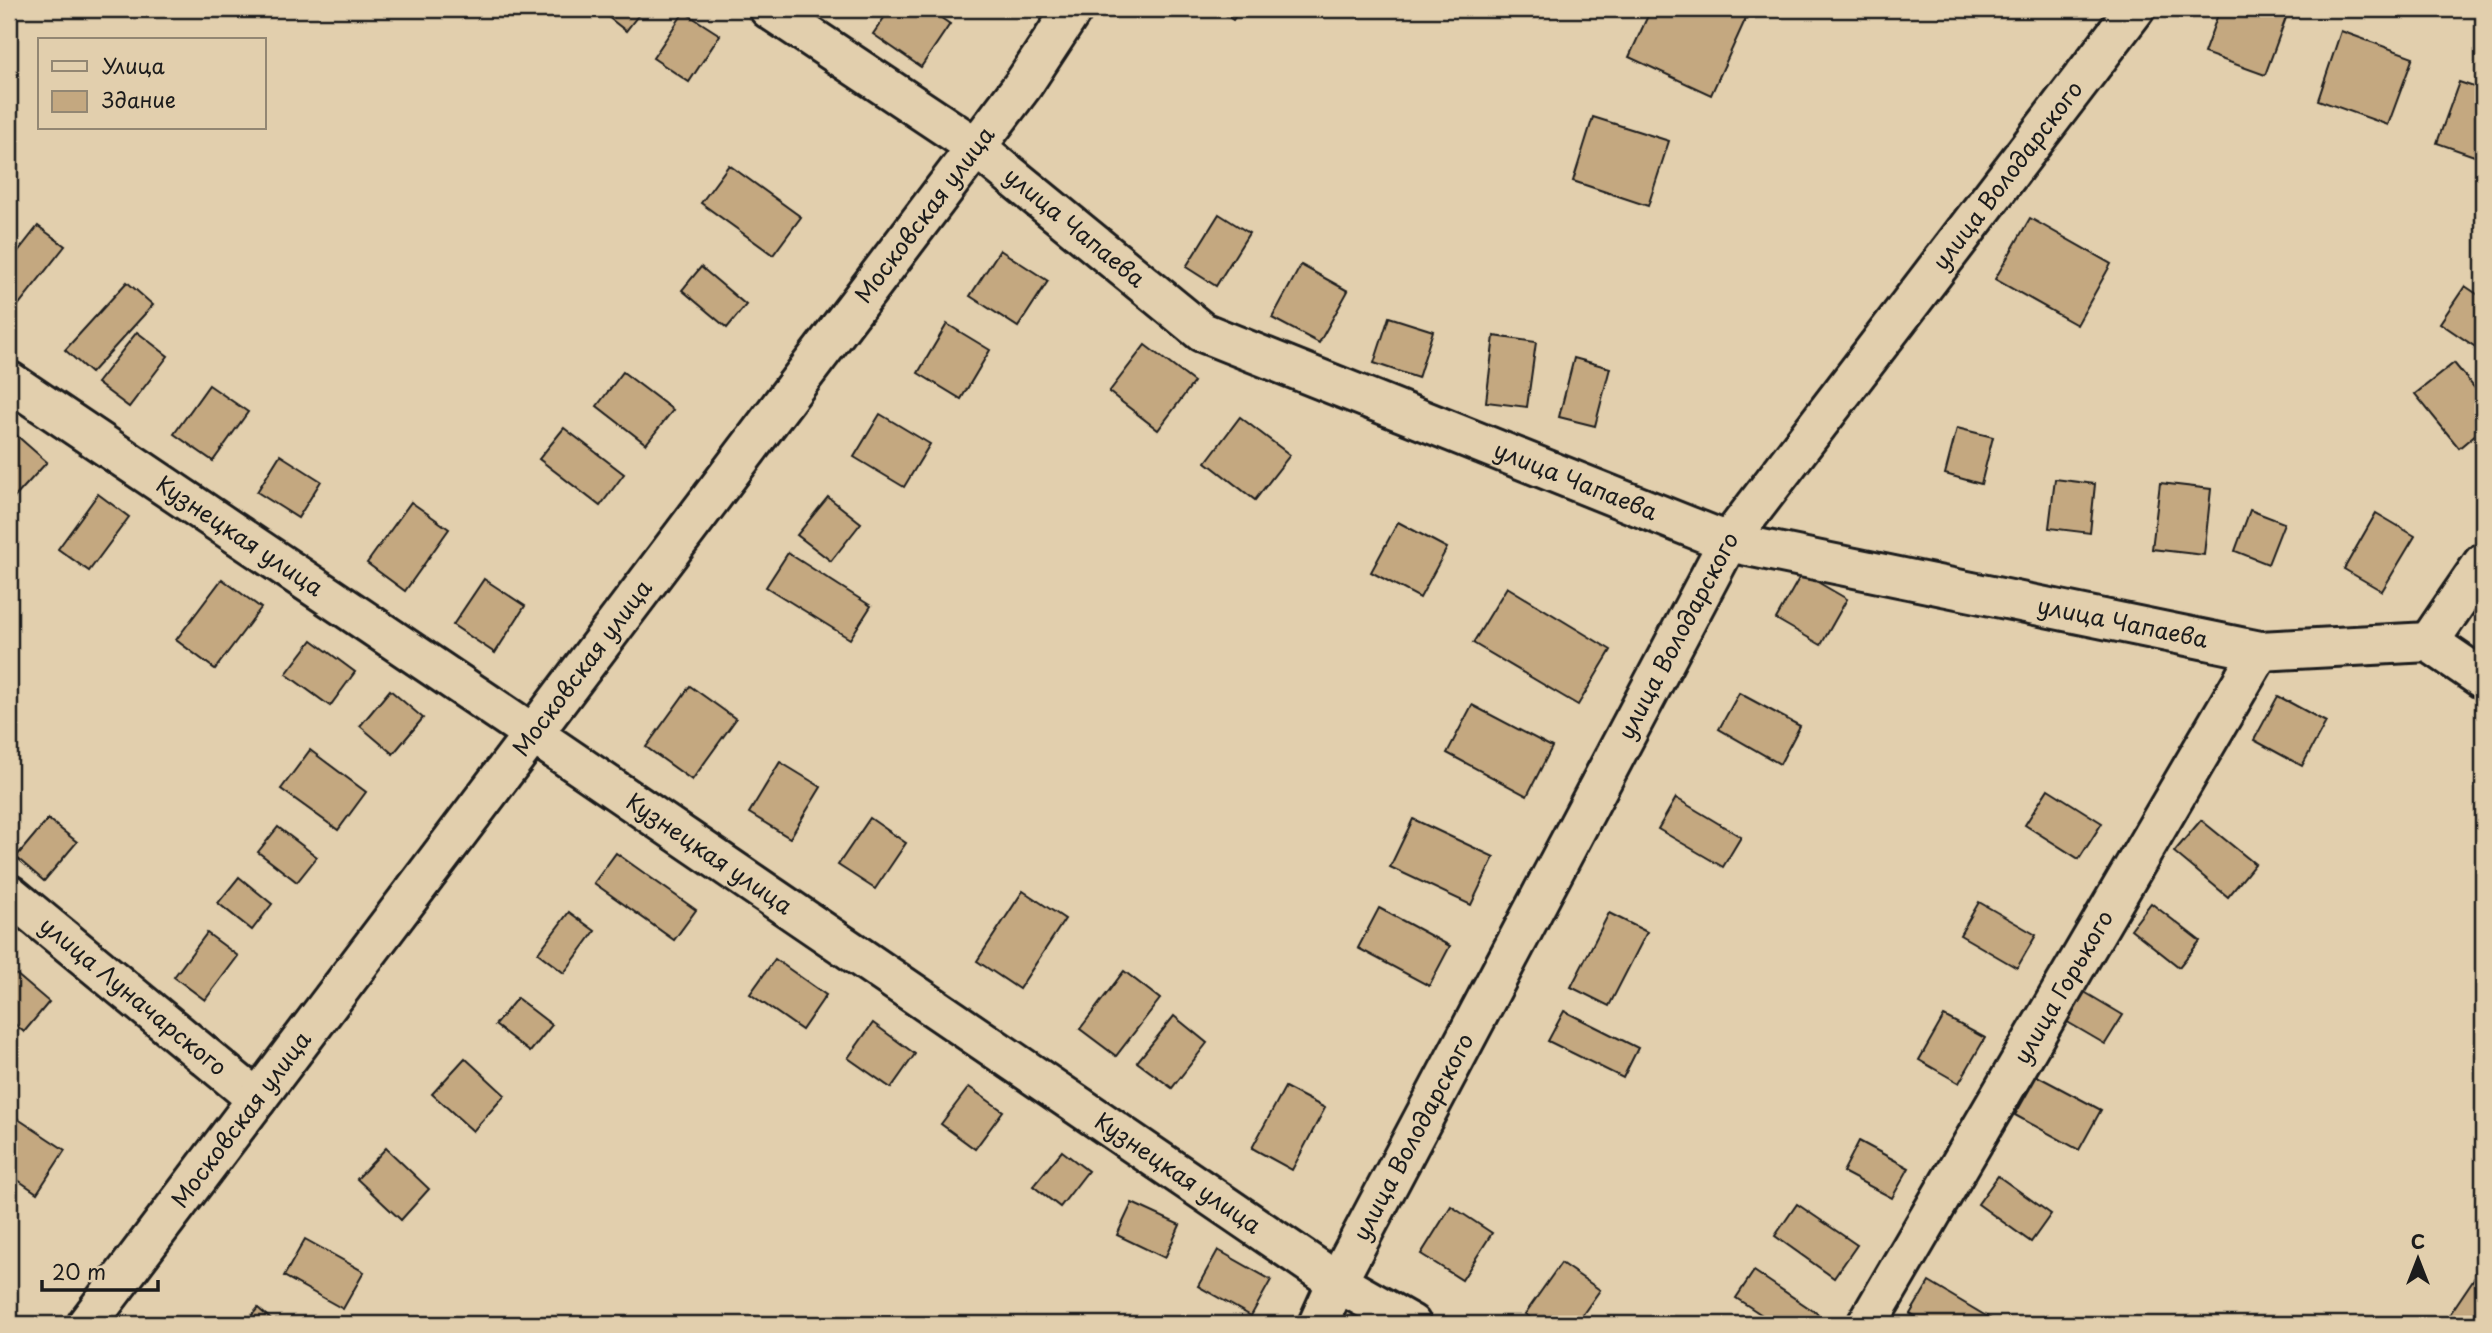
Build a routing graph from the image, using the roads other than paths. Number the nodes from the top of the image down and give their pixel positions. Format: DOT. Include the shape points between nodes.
graph roads {
  1 [pos="769,9"];
  2 [pos="1073,9"];
  3 [pos="2135,9"];
  4 [pos="976,147"];
  5 [pos="9,381"];
  6 [pos="1728,542"];
  7 [pos="2483,563"];
  8 [pos="2429,642"];
  9 [pos="2260,651"];
  10 [pos="2483,679"];
  11 [pos="533,734"];
  12 [pos="9,894"];
  13 [pos="257,1099"];
  14 [pos="1337,1282"];
  15 [pos="87,1324"];
  16 [pos="1318,1324"];
  17 [pos="1411,1324"];
  18 [pos="1867,1324"];
  1 -- 4 [label="street, улица Чапаева"];
  2 -- 4 [label="street, Московская улица"];
  3 -- 6 [label="street, улица Володарского"];
  4 -- 6 [label="street, улица Чапаева" via="1202,332"];
  4 -- 11 [label="street, Московская улица"];
  5 -- 11 [label="street, Кузнецкая улица"];
  6 -- 9 [label="street, улица Чапаева"];
  6 -- 14 [label="street, улица Володарского"];
  7 -- 8 [label="street"];
  8 -- 9 [label="street, улица Чапаева"];
  8 -- 10 [label="street"];
  9 -- 18 [label="street, улица Горького"];
  11 -- 13 [label="street, Московская улица"];
  11 -- 14 [label="street, Кузнецкая улица"];
  12 -- 13 [label="street, улица Луначарского"];
  13 -- 15 [label="street, Московская улица"];
  14 -- 16 [label="street, улица Володарского"];
  14 -- 17 [label="street, Кузнецкая улица"];
}
